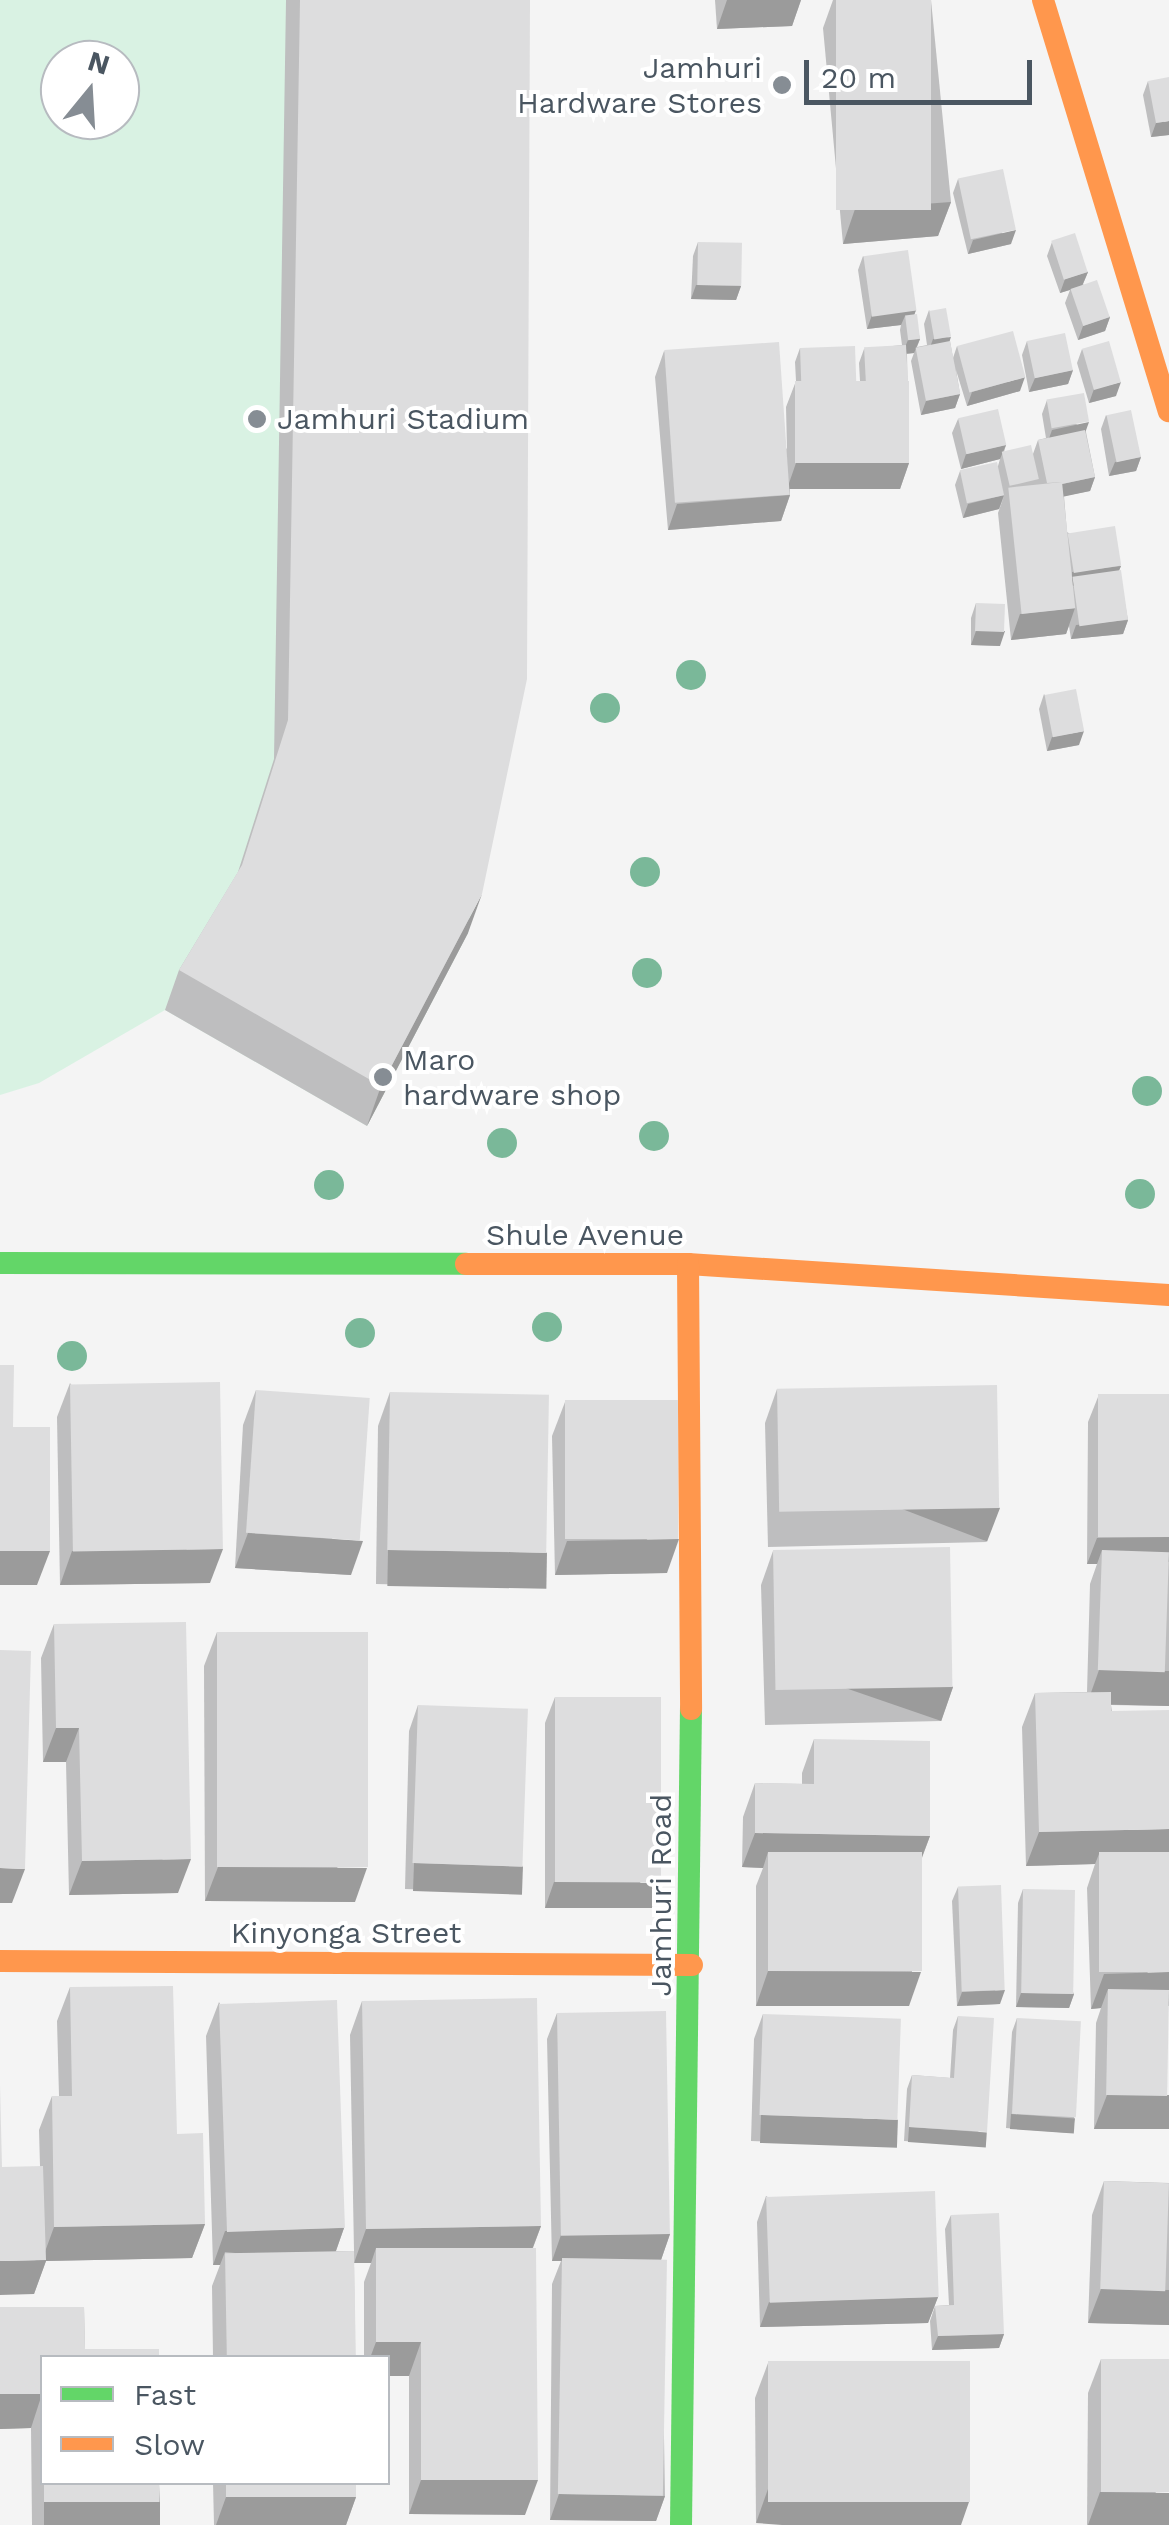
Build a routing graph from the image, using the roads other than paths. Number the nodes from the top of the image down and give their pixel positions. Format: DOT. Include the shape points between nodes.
graph roads {
  1 [pos="1043,0"];
  2 [pos="1169,411"];
  3 [pos="0,1262"];
  4 [pos="688,1264"];
  5 [pos="1169,1295"];
  6 [pos="0,1960"];
  7 [pos="692,1965"];
  8 [pos="681,2525"];
  1 -- 2 [label="street"];
  3 -- 4 [label="street, Shule Avenue"];
  4 -- 5 [label="street, Shule Avenue"];
  4 -- 7 [label="street, Jamhuri Road"];
  6 -- 7 [label="street, Kinyonga Street"];
  7 -- 8 [label="street, Jamhuri Road"];
}
